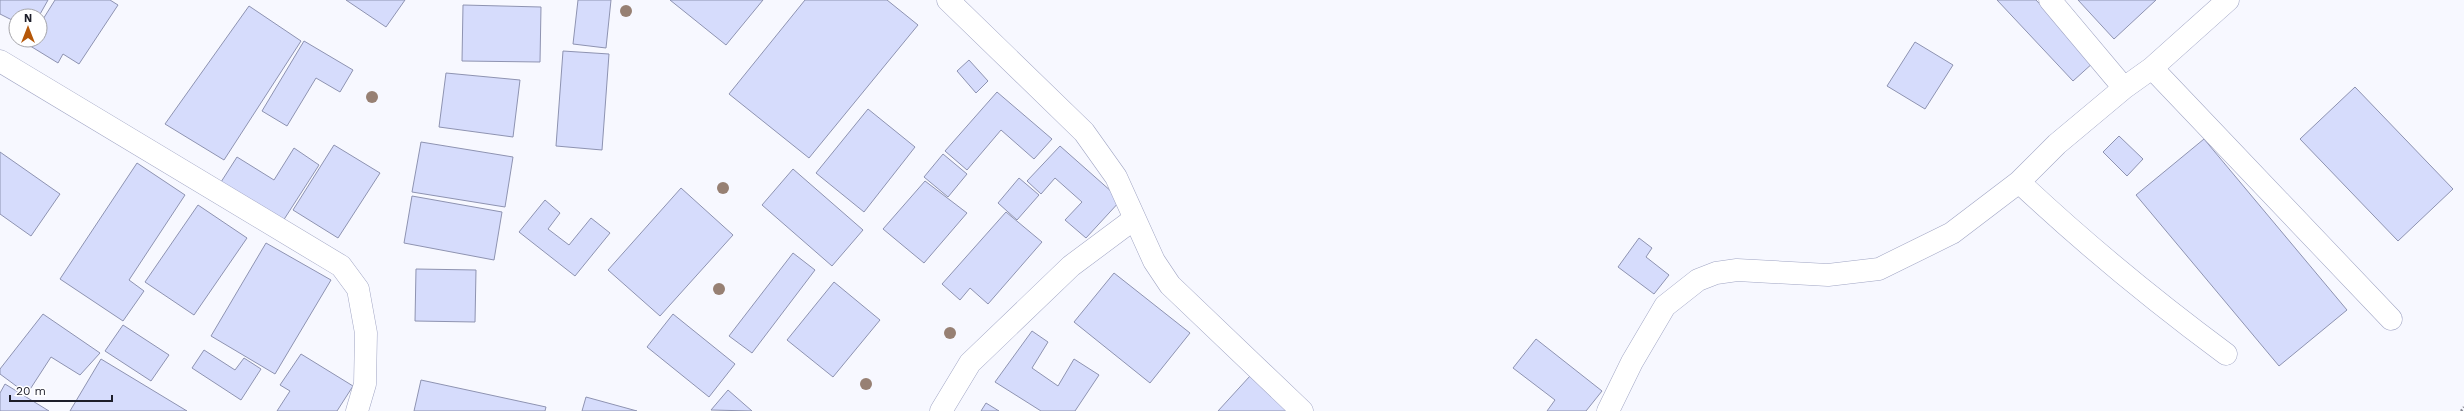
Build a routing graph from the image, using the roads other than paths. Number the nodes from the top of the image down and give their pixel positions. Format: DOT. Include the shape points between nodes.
graph roads {
  1 [pos="948,0"];
  2 [pos="2050,0"];
  3 [pos="2228,0"];
  4 [pos="0,61"];
  5 [pos="2152,68"];
  6 [pos="2124,88"];
  7 [pos="2019,182"];
  8 [pos="1134,219"];
  9 [pos="2391,319"];
  10 [pos="2226,354"];
  11 [pos="357,411"];
  12 [pos="941,411"];
  13 [pos="1302,411"];
  14 [pos="1608,411"];
  1 -- 8 [label="street" via="1084,132 1116,177"];
  2 -- 6 [label="street"];
  3 -- 5 [label="street"];
  4 -- 11 [label="street" via="341,266 358,289 366,333 365,384"];
  5 -- 6 [label="street"];
  5 -- 9 [label="street"];
  6 -- 7 [label="street" via="2057,144"];
  7 -- 10 [label="street" via="2079,238"];
  7 -- 14 [label="street" via="1952,233 1879,269 1828,275 1737,270 1716,272 1698,280 1665,306 1632,362"];
  8 -- 12 [label="street" via="1071,266 970,363"];
  8 -- 13 [label="street" via="1154,261 1170,286"];
}
